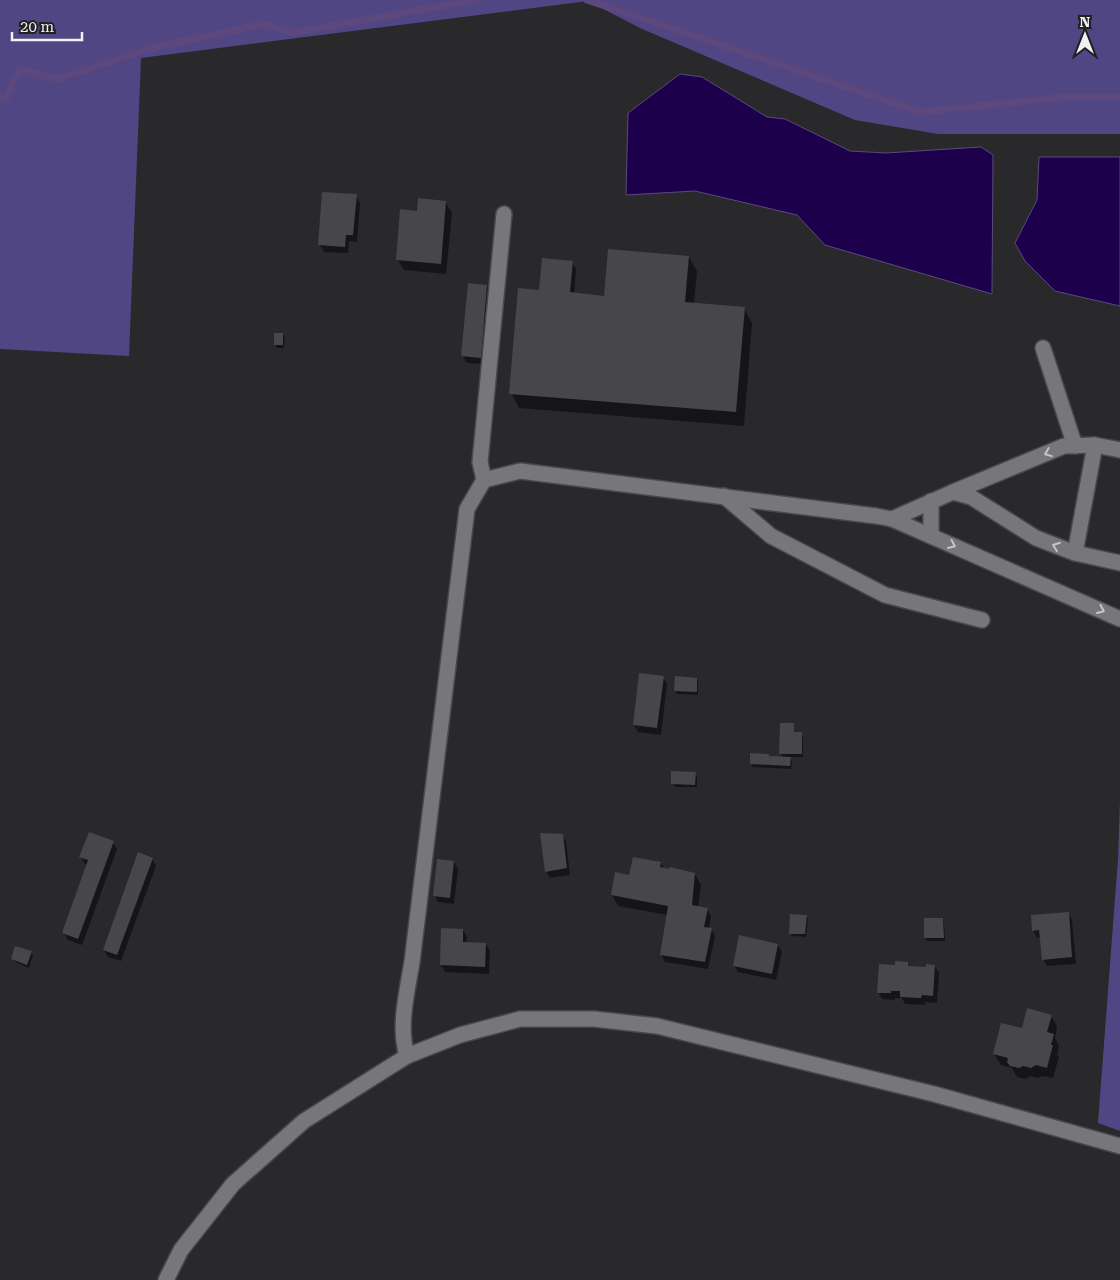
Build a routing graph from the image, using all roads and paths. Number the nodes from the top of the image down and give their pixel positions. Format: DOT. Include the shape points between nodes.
graph roads {
  1 [pos="504,214"];
  2 [pos="1043,348"];
  3 [pos="1095,445"];
  4 [pos="1076,446"];
  5 [pos="1120,450"];
  6 [pos="484,480"];
  7 [pos="953,492"];
  8 [pos="724,496"];
  9 [pos="932,501"];
  10 [pos="892,519"];
  11 [pos="931,536"];
  12 [pos="1075,553"];
  13 [pos="1120,564"];
  14 [pos="1120,619"];
  15 [pos="982,620"];
  16 [pos="407,1056"];
  17 [pos="1120,1146"];
  18 [pos="166,1280"];
  1 -- 6 [label="street" via="480,462"];
  2 -- 4 [label="street"];
  3 -- 4 [label="street"];
  3 -- 5 [label="street"];
  3 -- 12 [label="street"];
  4 -- 7 [label="street, one-way" via="1064,446"];
  6 -- 8 [label="street" via="520,471"];
  6 -- 16 [label="street" via="466,509 404,1014"];
  7 -- 9 [label="street"];
  12 -- 7 [label="street, one-way" via="1036,538 971,497"];
  8 -- 10 [label="street"];
  8 -- 15 [label="street" via="771,536 886,595"];
  9 -- 10 [label="street"];
  9 -- 11 [label="street"];
  10 -- 11 [label="street"];
  11 -- 14 [label="street, one-way"];
  12 -- 13 [label="street"];
  16 -- 17 [label="street" via="460,1035 520,1019 594,1019 657,1026 934,1094"];
  16 -- 18 [label="street" via="304,1121 233,1184 181,1250"];
}
